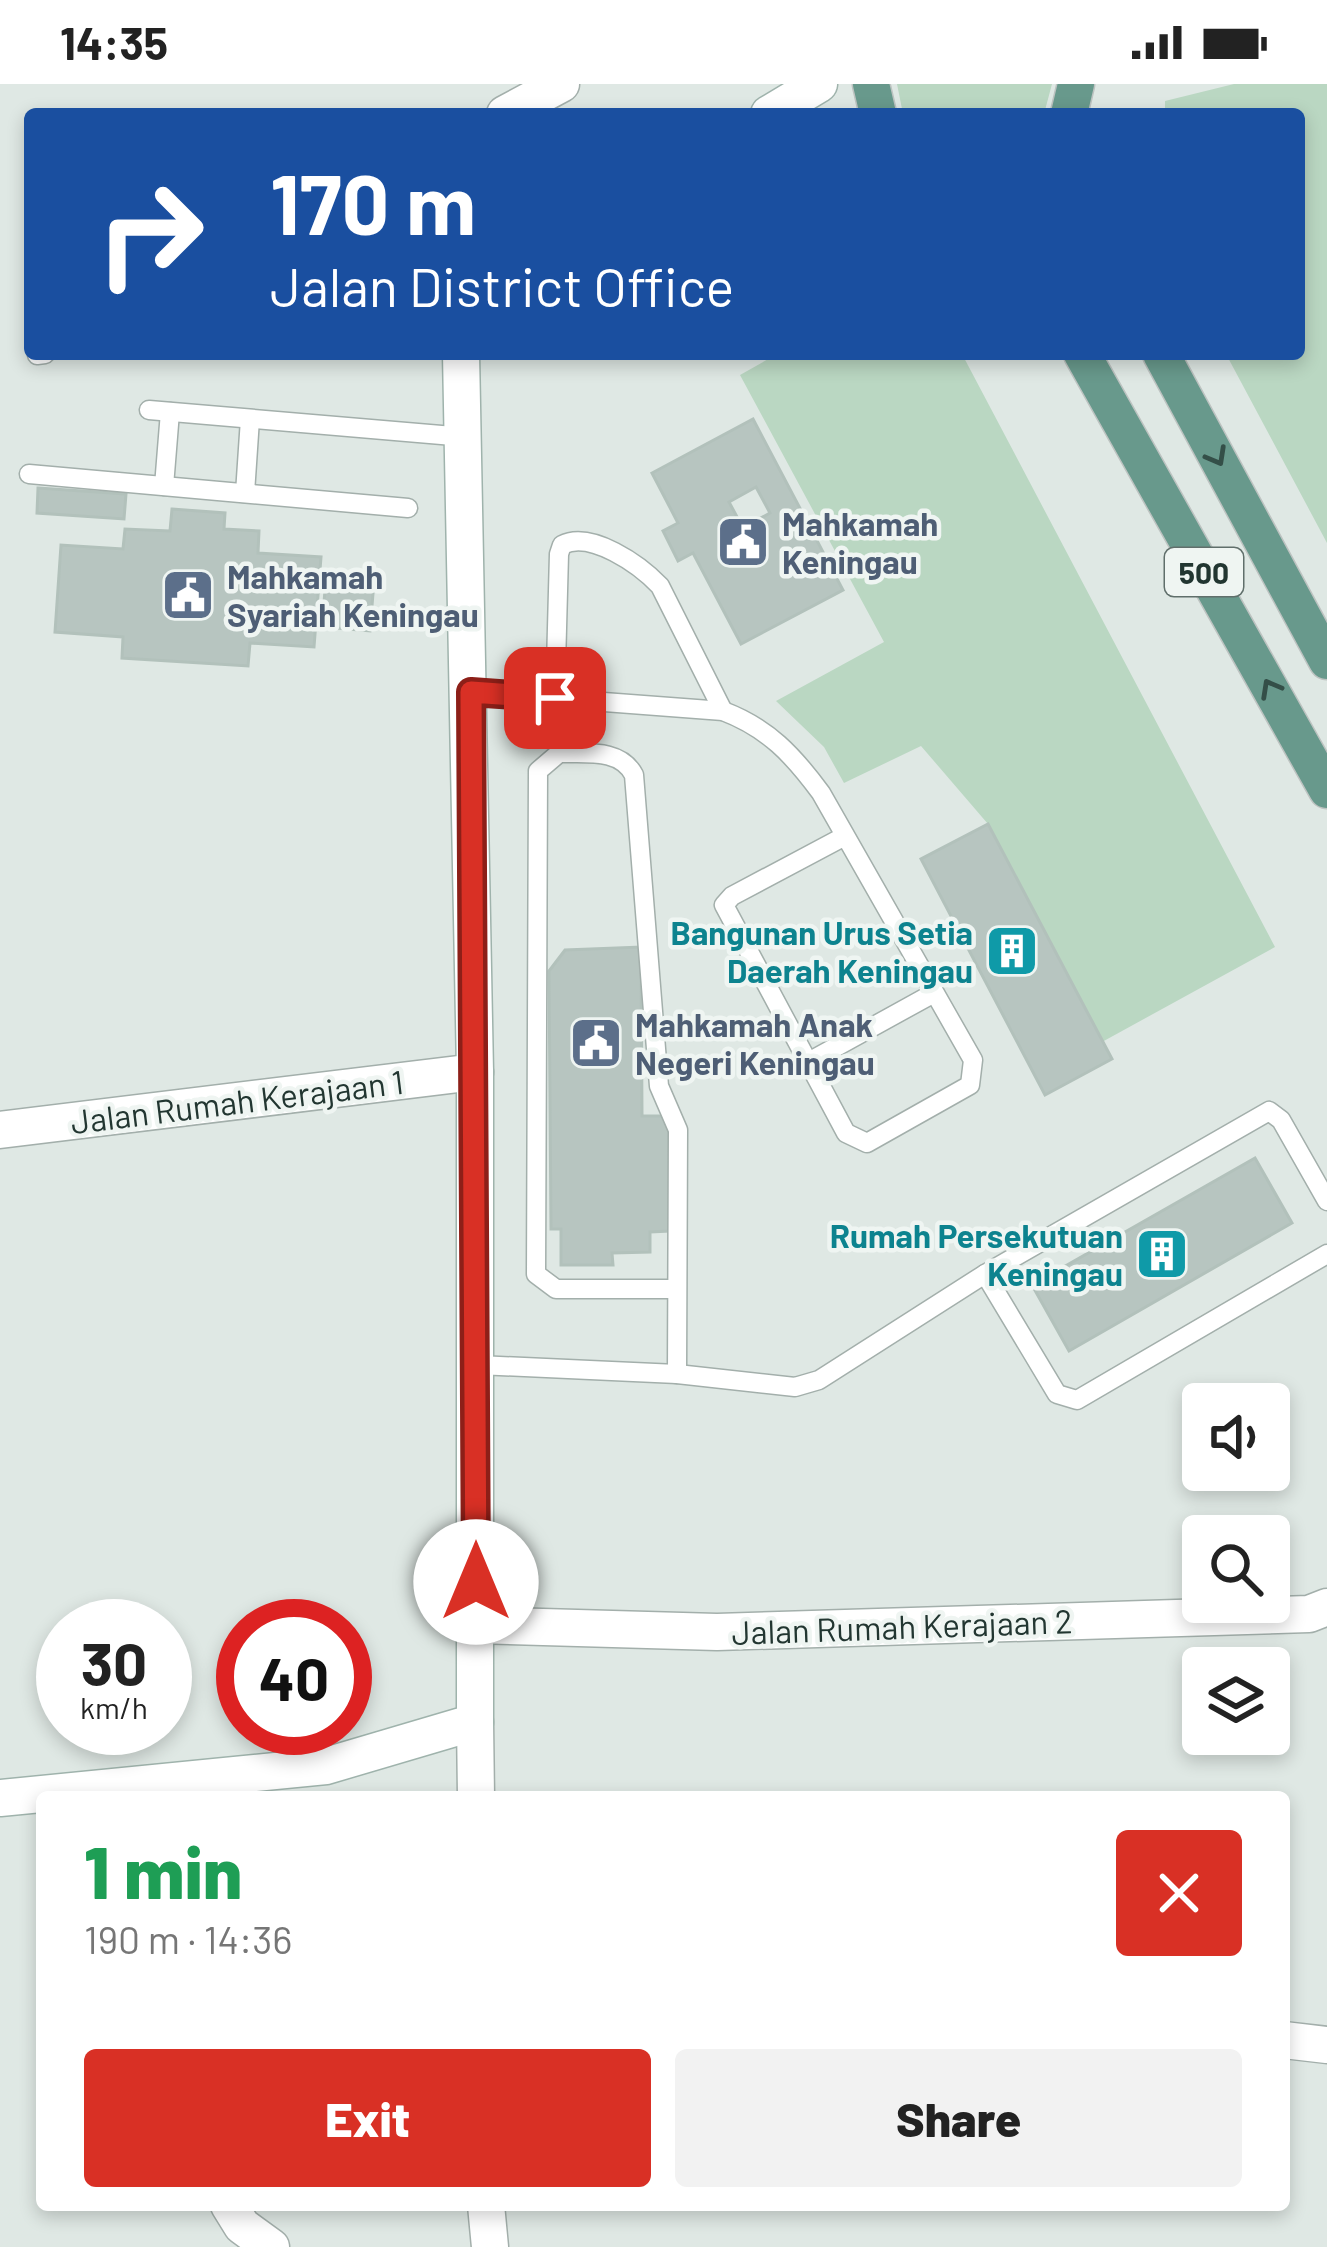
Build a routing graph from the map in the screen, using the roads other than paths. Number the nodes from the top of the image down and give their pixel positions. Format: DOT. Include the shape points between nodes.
graph roads {
  1 [pos="561,84"];
  2 [pos="819,84"];
  3 [pos="516,108"];
  4 [pos="779,108"];
  5 [pos="461,360"];
  6 [pos="487,360"];
  7 [pos="1085,360"];
  8 [pos="1164,360"];
  9 [pos="149,410"];
  10 [pos="170,412"];
  11 [pos="250,418"];
  12 [pos="465,431"];
  13 [pos="29,474"];
  14 [pos="164,486"];
  15 [pos="245,494"];
  16 [pos="408,508"];
  17 [pos="1327,661"];
  18 [pos="556,664"];
  19 [pos="471,692"];
  20 [pos="723,712"];
  21 [pos="1327,790"];
  22 [pos="845,836"];
  23 [pos="934,993"];
  24 [pos="805,1064"];
  25 [pos="475,1072"];
  26 [pos="0,1130"];
  27 [pos="1327,1201"];
  28 [pos="1327,1254"];
  29 [pos="985,1274"];
  30 [pos="674,1289"];
  31 [pos="478,1365"];
  32 [pos="677,1373"];
  33 [pos="1327,1607"];
  34 [pos="476,1625"];
  35 [pos="475,1721"];
  36 [pos="71,1791"];
  37 [pos="476,1791"];
  38 [pos="36,1794"];
  39 [pos="0,1798"];
  40 [pos="1290,2041"];
  41 [pos="1327,2045"];
  42 [pos="233,2211"];
  43 [pos="487,2211"];
  44 [pos="271,2247"];
  45 [pos="490,2247"];
  1 -- 3 [label="street"];
  2 -- 4 [label="street"];
  5 -- 12 [label="street"];
  6 -- 12 [label="street"];
  21 -- 7 [label="main road, 500, one-way"];
  8 -- 17 [label="main road, 500, one-way"];
  9 -- 10 [label="lane"];
  10 -- 11 [label="lane"];
  10 -- 14 [label="lane"];
  11 -- 12 [label="lane"];
  11 -- 15 [label="lane"];
  12 -- 19 [label="street"];
  13 -- 14 [label="lane"];
  14 -- 15 [label="lane"];
  15 -- 16 [label="lane"];
  18 -- 20 [label="lane" via="559,554 573,539 645,570 660,586"];
  19 -- 20 [label="lane"];
  19 -- 25 [label="street"];
  20 -- 22 [label="lane" via="793,754"];
  22 -- 23 [label="lane"];
  22 -- 24 [label="lane" via="724,905"];
  23 -- 24 [label="lane"];
  23 -- 24 [label="lane" via="973,1060 970,1085 867,1143 846,1133"];
  25 -- 26 [label="street, Jalan Rumah Kerajaan 1"];
  25 -- 31 [label="street"];
  27 -- 29 [label="lane" via="1270,1111"];
  28 -- 29 [label="lane" via="1077,1400 1057,1394"];
  29 -- 32 [label="lane" via="840,1369 795,1387"];
  30 -- 30 [label="lane" via="678,1130 659,1086 634,775 612,756 559,753 538,772 536,1274 556,1289"];
  30 -- 32 [label="lane"];
  31 -- 32 [label="lane"];
  31 -- 34 [label="street"];
  33 -- 34 [label="street, Jalan Rumah Kerajaan 2" via="1309,1614 740,1631"];
  34 -- 35 [label="street"];
  35 -- 36 [label="street" via="326,1766"];
  35 -- 37 [label="street"];
  38 -- 39 [label="street"];
  40 -- 41 [label="street"];
  42 -- 44 [label="street"];
  43 -- 45 [label="street"];
}
